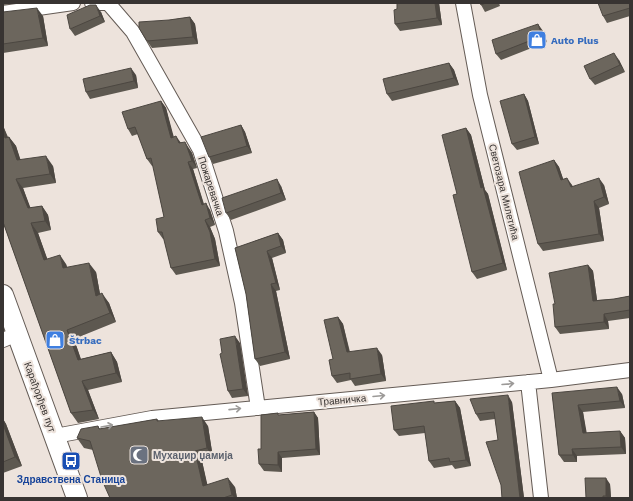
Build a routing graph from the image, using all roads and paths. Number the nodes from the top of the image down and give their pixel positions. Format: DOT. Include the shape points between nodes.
graph roads {
  1 [pos="74,3"];
  2 [pos="92,3"];
  3 [pos="463,3"];
  4 [pos="3,13"];
  5 [pos="3,295"];
  6 [pos="10,337"];
  7 [pos="630,370"];
  8 [pos="552,380"];
  9 [pos="528,382"];
  10 [pos="258,408"];
  11 [pos="54,436"];
  12 [pos="77,498"];
  13 [pos="541,498"];
  1 -- 4 [label="street"];
  2 -- 10 [label="street, Пожаревачка" via="108,4 133,32 200,150 226,231 242,303"];
  3 -- 8 [label="street, Светозара Милетића" via="480,94"];
  5 -- 6 [label="main road, Карађорђев пут"];
  6 -- 11 [label="main road, Карађорђев пут"];
  7 -- 8 [label="street, Травничка"];
  8 -- 9 [label="street, Травничка"];
  10 -- 9 [label="street, Травничка, one-way"];
  9 -- 13 [label="street"];
  11 -- 10 [label="street, Травничка, one-way" via="152,418"];
  11 -- 12 [label="main road, Карађорђев пут"];
}
